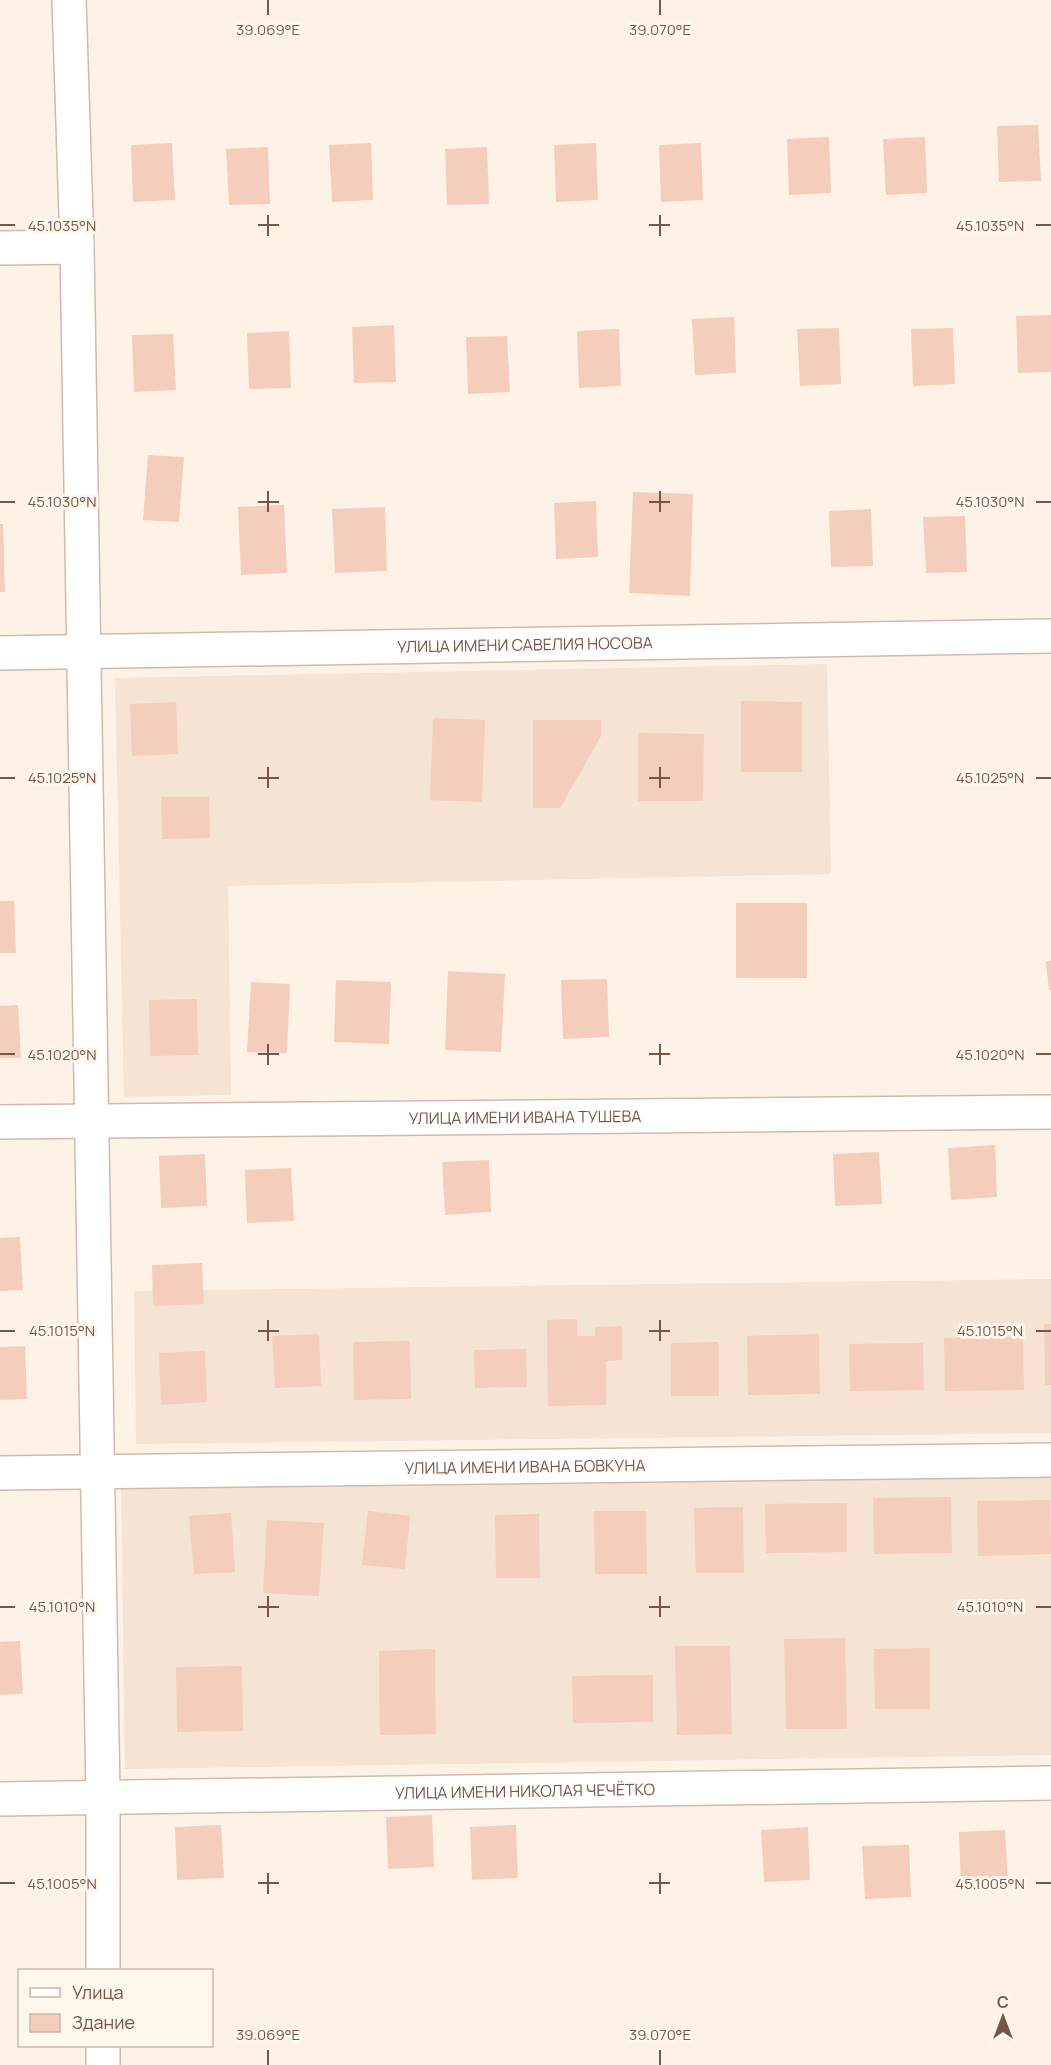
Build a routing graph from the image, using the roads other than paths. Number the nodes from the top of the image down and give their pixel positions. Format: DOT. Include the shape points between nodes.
graph roads {
  1 [pos="69,0"];
  2 [pos="77,247"];
  3 [pos="0,248"];
  4 [pos="1051,636"];
  5 [pos="85,652"];
  6 [pos="0,653"];
  7 [pos="1051,1112"];
  8 [pos="91,1121"];
  9 [pos="0,1122"];
  10 [pos="1051,1461"];
  11 [pos="97,1472"];
  12 [pos="0,1473"];
  13 [pos="1051,1783"];
  14 [pos="103,1797"];
  15 [pos="0,1799"];
  16 [pos="103,1969"];
  17 [pos="103,2047"];
  18 [pos="103,2065"];
  1 -- 2 [label="street"];
  2 -- 3 [label="street"];
  2 -- 5 [label="street"];
  4 -- 5 [label="street, УЛИЦА ИМЕНИ САВЕЛИЯ НОСОВА"];
  5 -- 6 [label="street, УЛИЦА ИМЕНИ САВЕЛИЯ НОСОВА"];
  5 -- 8 [label="street"];
  7 -- 8 [label="street, УЛИЦА ИМЕНИ ИВАНА ТУШЕВА"];
  8 -- 9 [label="street, УЛИЦА ИМЕНИ ИВАНА ТУШЕВА"];
  8 -- 11 [label="street"];
  10 -- 11 [label="street, УЛИЦА ИМЕНИ ИВАНА БОВКУНА"];
  11 -- 12 [label="street, УЛИЦА ИМЕНИ ИВАНА БОВКУНА"];
  11 -- 14 [label="street"];
  13 -- 14 [label="street, УЛИЦА ИМЕНИ НИКОЛАЯ ЧЕЧЁТКО"];
  14 -- 15 [label="street, УЛИЦА ИМЕНИ НИКОЛАЯ ЧЕЧЁТКО"];
  14 -- 16 [label="street"];
  17 -- 18 [label="street"];
}
